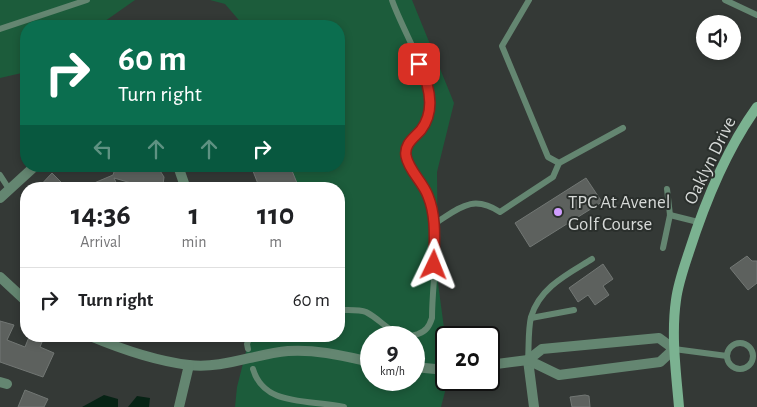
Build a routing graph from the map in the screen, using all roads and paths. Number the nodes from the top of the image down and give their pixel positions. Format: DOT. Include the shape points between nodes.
graph roads {
  1 [pos="87,0"];
  2 [pos="392,0"];
  3 [pos="530,0"];
  4 [pos="725,0"];
  5 [pos="757,15"];
  6 [pos="27,20"];
  7 [pos="20,22"];
  8 [pos="0,29"];
  9 [pos="757,107"];
  10 [pos="623,128"];
  11 [pos="559,163"];
  12 [pos="28,172"];
  13 [pos="0,175"];
  14 [pos="9,189"];
  15 [pos="667,189"];
  16 [pos="0,198"];
  17 [pos="670,215"];
  18 [pos="698,222"];
  19 [pos="434,224"];
  20 [pos="663,248"];
  21 [pos="592,259"];
  22 [pos="0,277"];
  23 [pos="20,295"];
  24 [pos="345,310"];
  25 [pos="574,310"];
  26 [pos="531,318"];
  27 [pos="104,342"];
  28 [pos="247,342"];
  29 [pos="248,349"];
  30 [pos="674,350"];
  31 [pos="727,356"];
  32 [pos="360,360"];
  33 [pos="528,360"];
  34 [pos="500,364"];
  35 [pos="189,365"];
  36 [pos="252,369"];
  37 [pos="179,407"];
  38 [pos="344,407"];
  39 [pos="534,407"];
  40 [pos="680,407"];
  1 -- 6 [label="lane"];
  2 -- 19 [label="lane" via="429,89 426,118 422,129 407,146 406,155 428,195"];
  3 -- 11 [label="lane" via="502,46 548,157"];
  4 -- 5 [label="lane"];
  7 -- 8 [label="lane"];
  9 -- 18 [label="street, Oaklyn Drive" via="712,188"];
  10 -- 11 [label="lane"];
  11 -- 19 [label="lane" via="553,177 500,212 489,205 467,203"];
  12 -- 14 [label="street"];
  13 -- 14 [label="lane"];
  14 -- 16 [label="street"];
  15 -- 17 [label="lane"];
  17 -- 18 [label="lane"];
  17 -- 20 [label="lane"];
  18 -- 30 [label="street, Oaklyn Drive" via="676,300"];
  19 -- 24 [label="lane" via="430,327 413,336 398,335 364,311"];
  21 -- 26 [label="lane" via="554,283 539,299"];
  22 -- 23 [label="street"];
  25 -- 26 [label="lane"];
  26 -- 33 [label="lane"];
  27 -- 35 [label="street"];
  28 -- 29 [label="lane"];
  30 -- 31 [label="lane"];
  30 -- 33 [label="street" via="660,362 559,375"];
  30 -- 33 [label="street" via="660,338 542,348"];
  30 -- 40 [label="street, Oaklyn Drive"];
  31 -- 31 [label="lane" via="730,364 741,369 748,365 752,354 748,346 740,343 729,348"];
  32 -- 35 [label="street" via="318,352 287,351 222,365"];
  33 -- 34 [label="street"];
  33 -- 39 [label="street"];
  35 -- 37 [label="street"];
  36 -- 38 [label="lane" via="263,392 276,401"];
}
